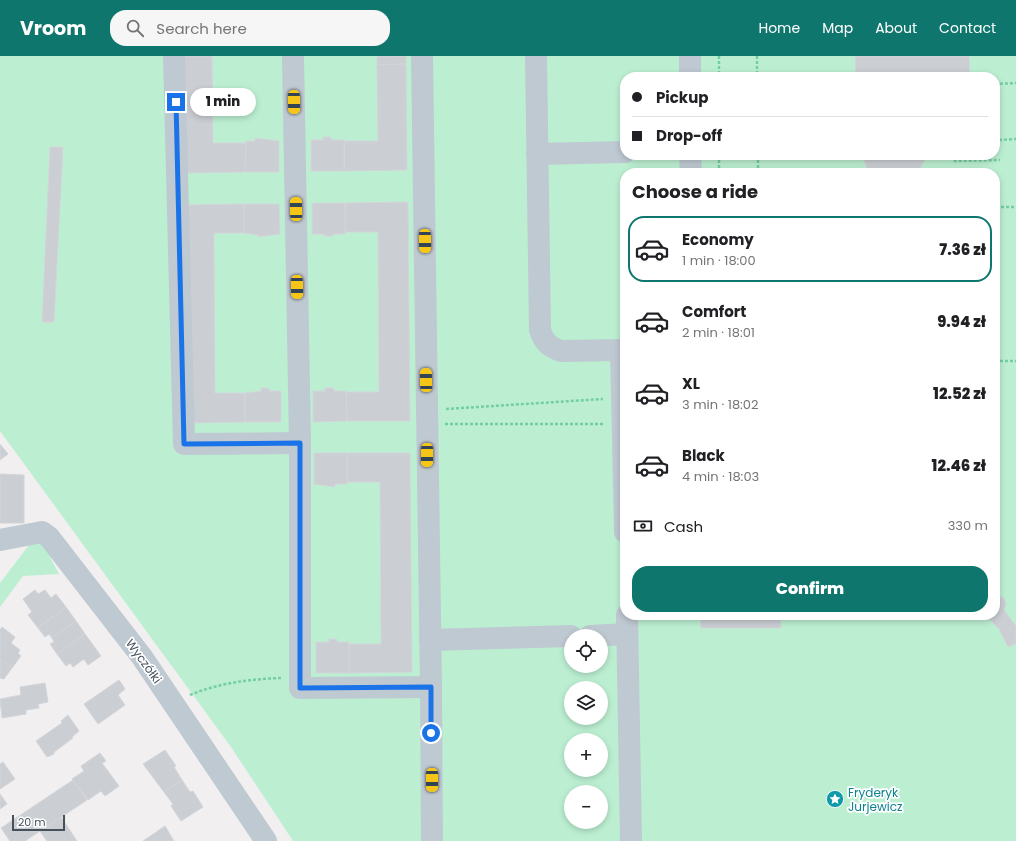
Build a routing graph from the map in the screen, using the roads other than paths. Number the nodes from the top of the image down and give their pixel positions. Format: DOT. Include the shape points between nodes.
graph roads {
  1 [pos="174,56"];
  2 [pos="293,56"];
  3 [pos="422,56"];
  4 [pos="536,56"];
  5 [pos="690,56"];
  6 [pos="690,72"];
  7 [pos="620,152"];
  8 [pos="537,154"];
  9 [pos="620,350"];
  10 [pos="300,443"];
  11 [pos="1,544"];
  12 [pos="627,624"];
  13 [pos="608,630"];
  14 [pos="564,636"];
  15 [pos="430,640"];
  16 [pos="431,687"];
  17 [pos="266,841"];
  18 [pos="432,841"];
  19 [pos="631,841"];
  1 -- 10 [label="street" via="184,444"];
  2 -- 10 [label="street"];
  3 -- 15 [label="street"];
  4 -- 8 [label="street"];
  5 -- 6 [label="street"];
  7 -- 8 [label="street"];
  8 -- 9 [label="street" via="540,330 543,341 551,348 561,351"];
  10 -- 16 [label="street" via="300,688"];
  11 -- 17 [label="street, Wyczółki" via="42,532 49,537 142,657"];
  12 -- 13 [label="street"];
  12 -- 19 [label="street"];
  14 -- 15 [label="street"];
  15 -- 16 [label="street"];
  16 -- 18 [label="street"];
}
